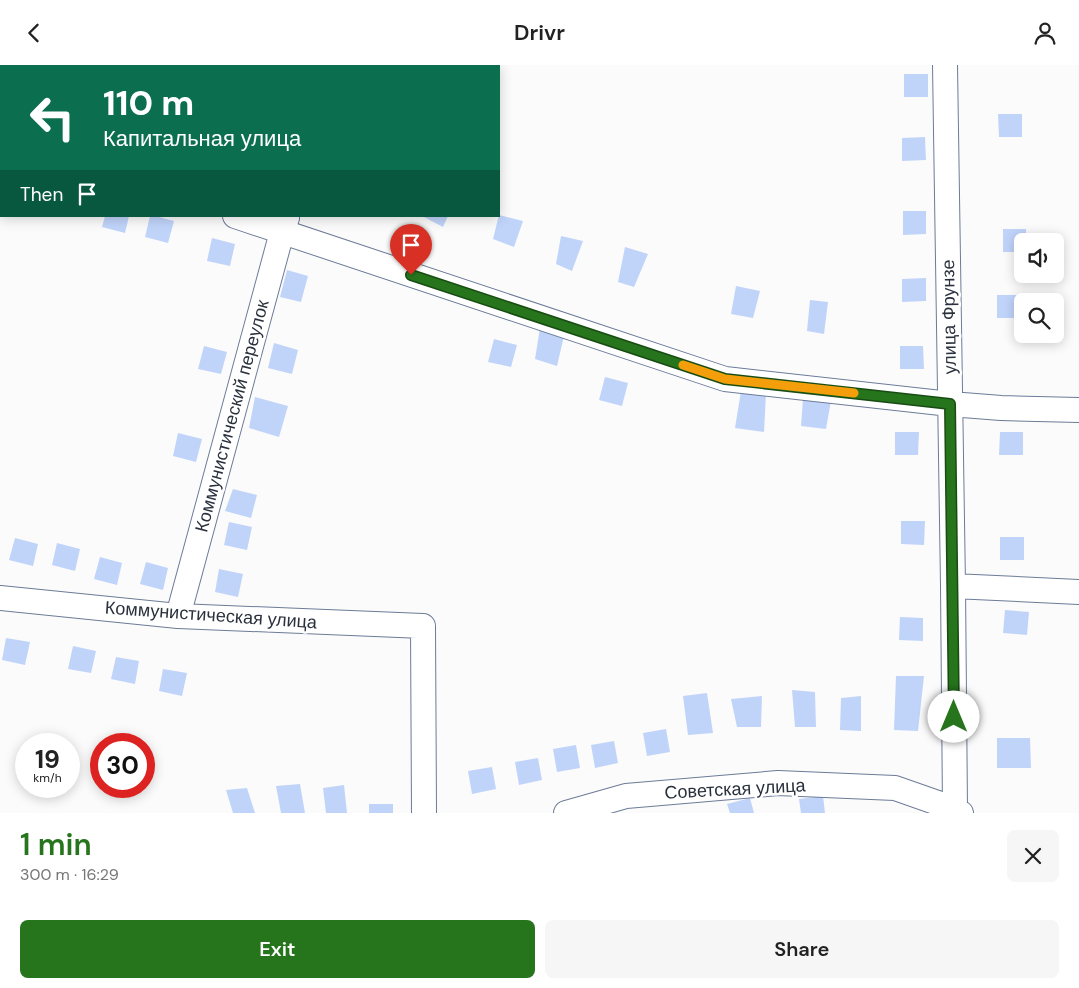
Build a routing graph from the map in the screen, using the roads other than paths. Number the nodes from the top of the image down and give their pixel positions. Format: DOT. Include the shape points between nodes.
graph roads {
  1 [pos="945,65"];
  2 [pos="241,217"];
  3 [pos="284,224"];
  4 [pos="950,404"];
  5 [pos="1079,409"];
  6 [pos="953,586"];
  7 [pos="1079,592"];
  8 [pos="0,598"];
  9 [pos="178,616"];
  10 [pos="958,811"];
  11 [pos="424,813"];
  12 [pos="566,813"];
  1 -- 4 [label="street, улица Фрунзе"];
  2 -- 3 [label="street"];
  3 -- 4 [label="street" via="725,379"];
  3 -- 9 [label="street, Коммунистический переулок"];
  4 -- 5 [label="street"];
  4 -- 6 [label="street, улица Фрунзе"];
  6 -- 7 [label="street"];
  6 -- 10 [label="street, улица Фрунзе"];
  8 -- 9 [label="street, Коммунистическая улица"];
  9 -- 11 [label="street, Коммунистическая улица" via="423,626"];
  10 -- 12 [label="street, Советская улица" via="895,788 778,783 626,796"];
}
